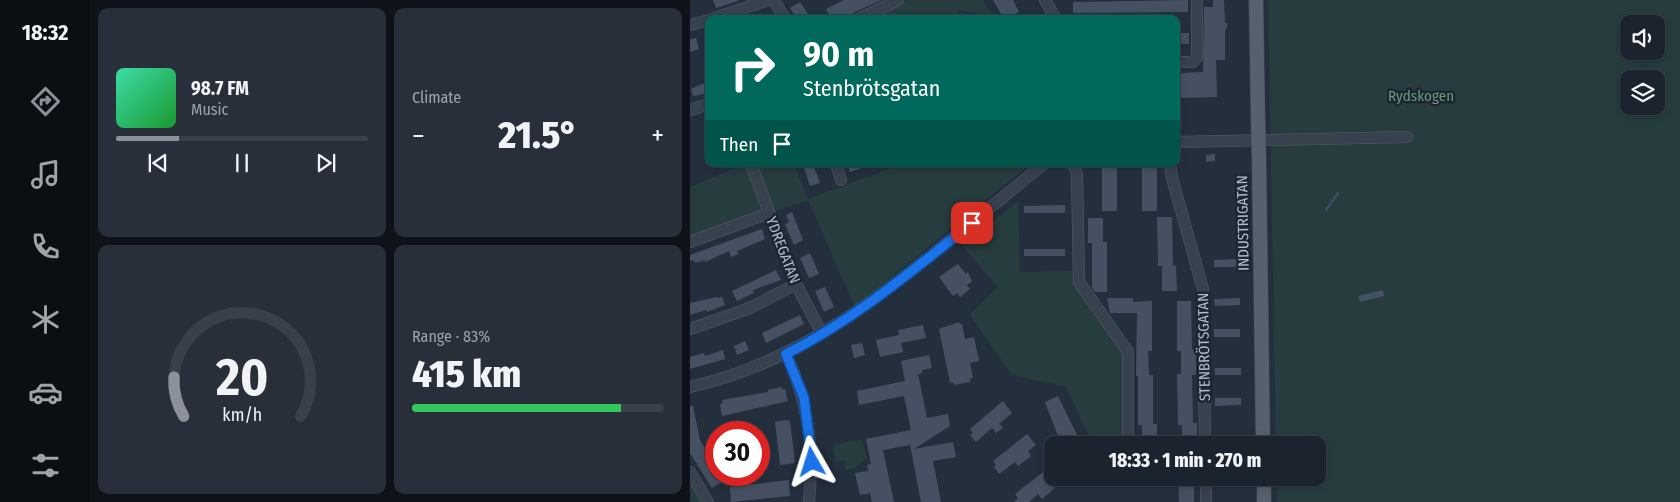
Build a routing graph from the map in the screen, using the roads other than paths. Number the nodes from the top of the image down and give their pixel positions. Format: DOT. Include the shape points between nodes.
graph roads {
  1 [pos="768,0"];
  2 [pos="774,0"];
  3 [pos="898,0"];
  4 [pos="1045,0"];
  5 [pos="1197,0"];
  6 [pos="1256,0"];
  7 [pos="730,15"];
  8 [pos="783,15"];
  9 [pos="866,15"];
  10 [pos="1054,15"];
  11 [pos="705,23"];
  12 [pos="690,25"];
  13 [pos="1180,62"];
  14 [pos="705,105"];
  15 [pos="690,110"];
  16 [pos="1406,137"];
  17 [pos="1180,142"];
  18 [pos="752,167"];
  19 [pos="837,167"];
  20 [pos="1039,167"];
  21 [pos="1075,167"];
  22 [pos="1170,167"];
  23 [pos="841,180"];
  24 [pos="769,214"];
  25 [pos="690,242"];
  26 [pos="796,284"];
  27 [pos="690,329"];
  28 [pos="822,334"];
  29 [pos="786,354"];
  30 [pos="690,387"];
  31 [pos="1128,436"];
  32 [pos="1206,436"];
  33 [pos="1263,436"];
  34 [pos="690,472"];
  35 [pos="1206,486"];
  36 [pos="1264,486"];
  37 [pos="708,502"];
  38 [pos="809,502"];
  39 [pos="1206,502"];
  40 [pos="1264,502"];
  1 -- 7 [label="street"];
  2 -- 8 [label="street"];
  3 -- 9 [label="street"];
  4 -- 10 [label="street"];
  5 -- 13 [label="street" via="1197,57 1193,62"];
  6 -- 33 [label="main road, INDUSTRIGATAN, bridge"];
  11 -- 12 [label="street"];
  14 -- 15 [label="street"];
  16 -- 17 [label="street"];
  18 -- 24 [label="street, YDREGATAN"];
  19 -- 23 [label="street"];
  20 -- 28 [label="street" via="892,288"];
  21 -- 31 [label="street" via="1079,282 1128,352"];
  22 -- 32 [label="street, STENBRÖTSGATAN" via="1203,288"];
  24 -- 25 [label="street"];
  24 -- 26 [label="street, YDREGATAN"];
  26 -- 27 [label="street" via="750,308"];
  26 -- 28 [label="street, YDREGATAN"];
  28 -- 29 [label="street"];
  29 -- 30 [label="street" via="745,371"];
  29 -- 38 [label="street" via="806,406 812,462"];
  34 -- 37 [label="street"];
  35 -- 39 [label="street"];
  36 -- 40 [label="main road"];
}
